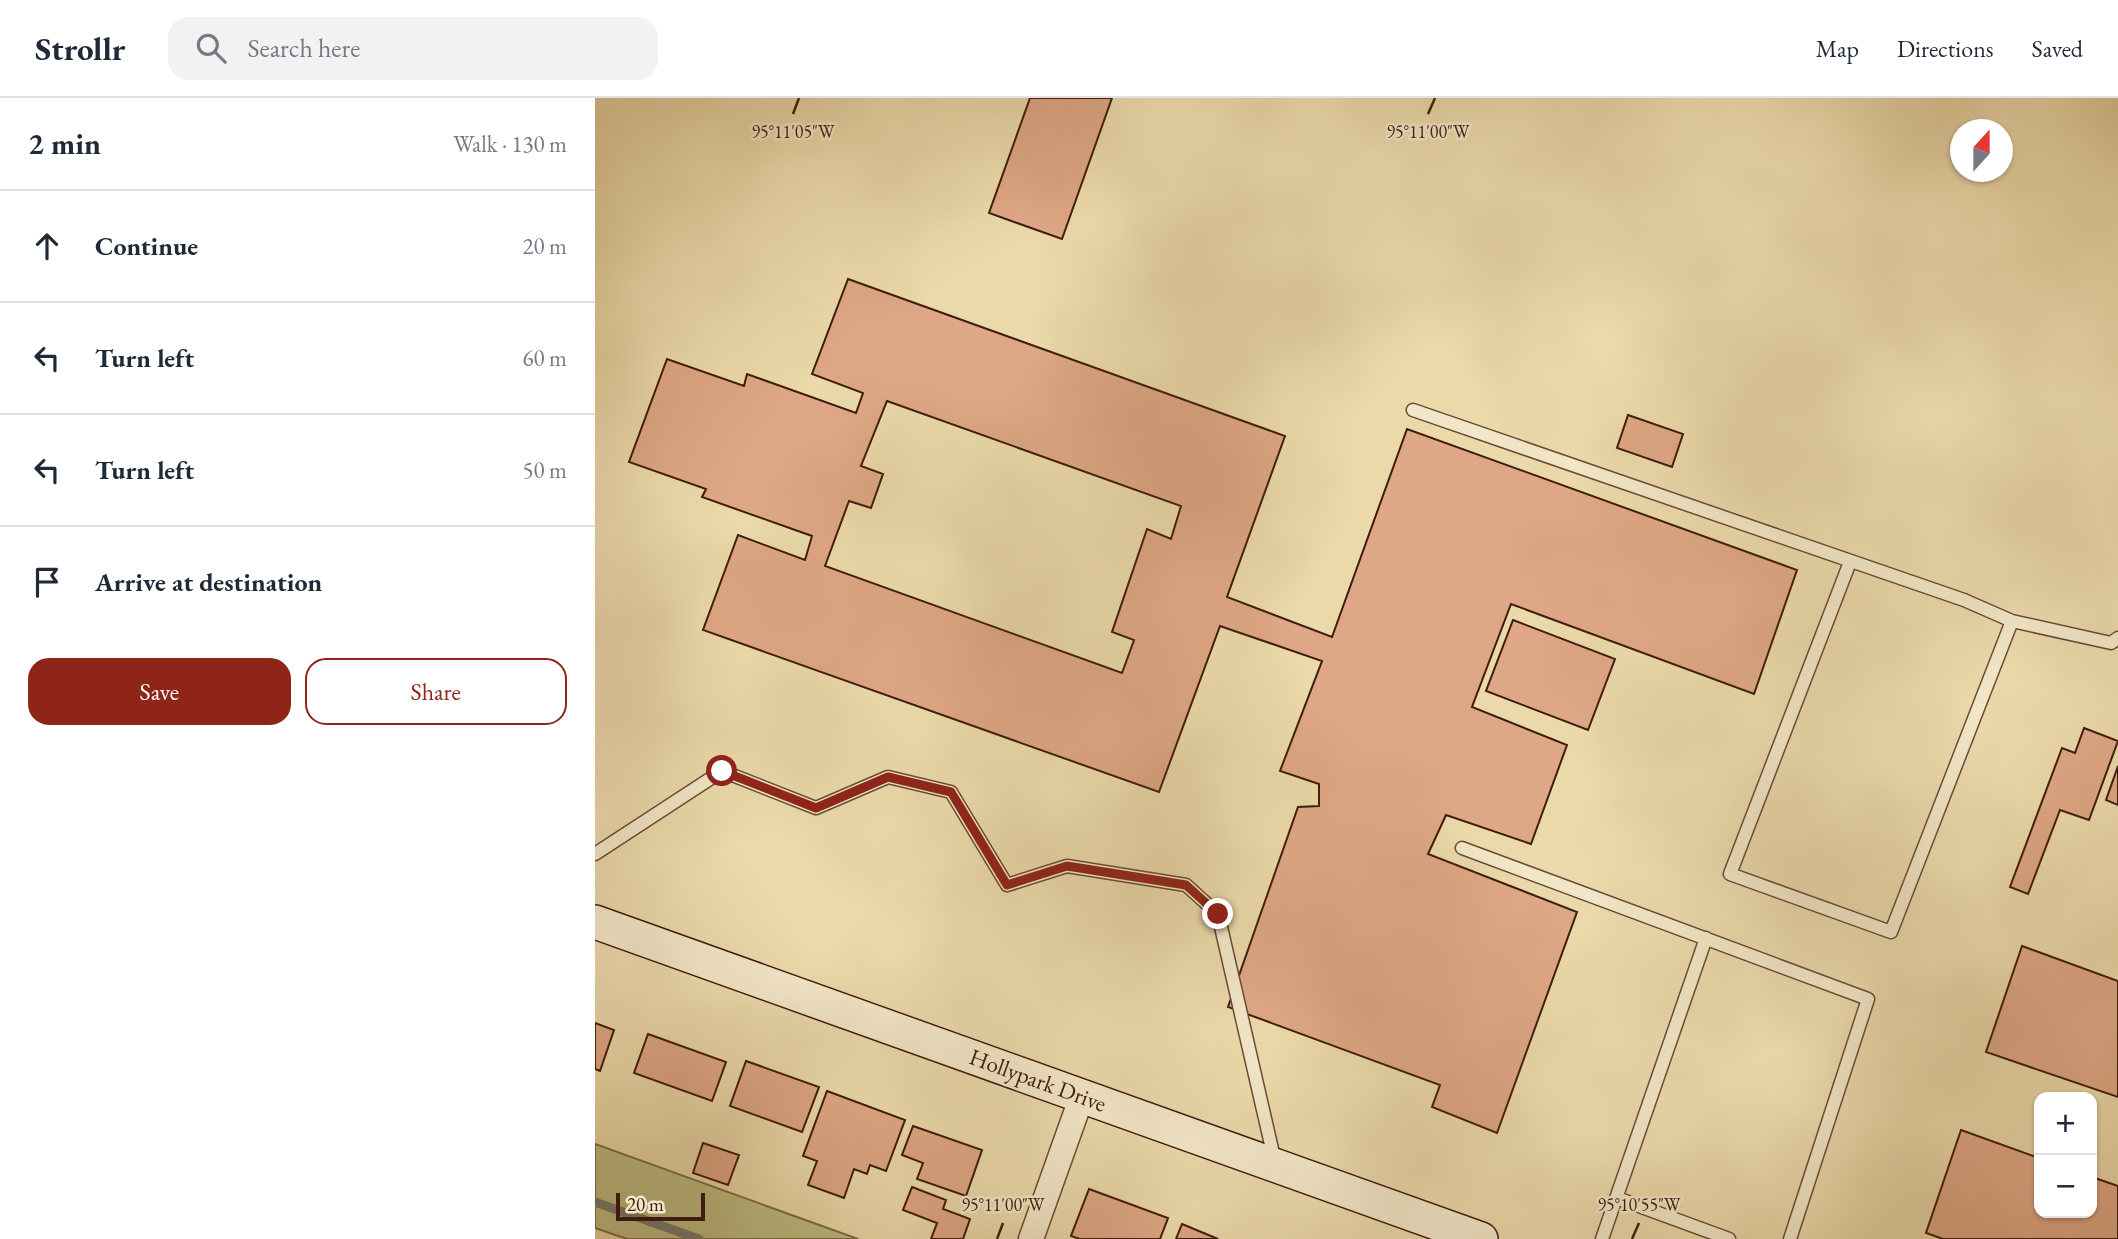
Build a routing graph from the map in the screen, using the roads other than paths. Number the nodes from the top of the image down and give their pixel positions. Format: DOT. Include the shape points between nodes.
graph roads {
  1 [pos="1413,410"];
  2 [pos="1850,562"];
  3 [pos="2012,621"];
  4 [pos="2118,638"];
  5 [pos="1462,848"];
  6 [pos="595,854"];
  7 [pos="595,922"];
  8 [pos="1706,938"];
  9 [pos="1082,1096"];
  10 [pos="1276,1166"];
  11 [pos="1617,1198"];
  12 [pos="1031,1239"];
  13 [pos="1481,1239"];
  14 [pos="1602,1239"];
  15 [pos="1729,1239"];
  16 [pos="1790,1239"];
  1 -- 2 [label="lane"];
  2 -- 3 [label="lane"];
  2 -- 3 [label="lane" via="1730,874 1891,932"];
  3 -- 4 [label="lane" via="2111,643"];
  5 -- 8 [label="lane"];
  6 -- 10 [label="lane" via="722,771 816,808 888,777 951,792 1007,885 1067,866 1186,885 1218,914"];
  7 -- 9 [label="street, Hollypark Drive"];
  8 -- 11 [label="lane"];
  8 -- 16 [label="lane" via="1868,999"];
  9 -- 10 [label="street, Hollypark Drive"];
  9 -- 12 [label="street"];
  10 -- 13 [label="street, Hollypark Drive"];
  11 -- 14 [label="lane"];
  11 -- 15 [label="lane"];
}
